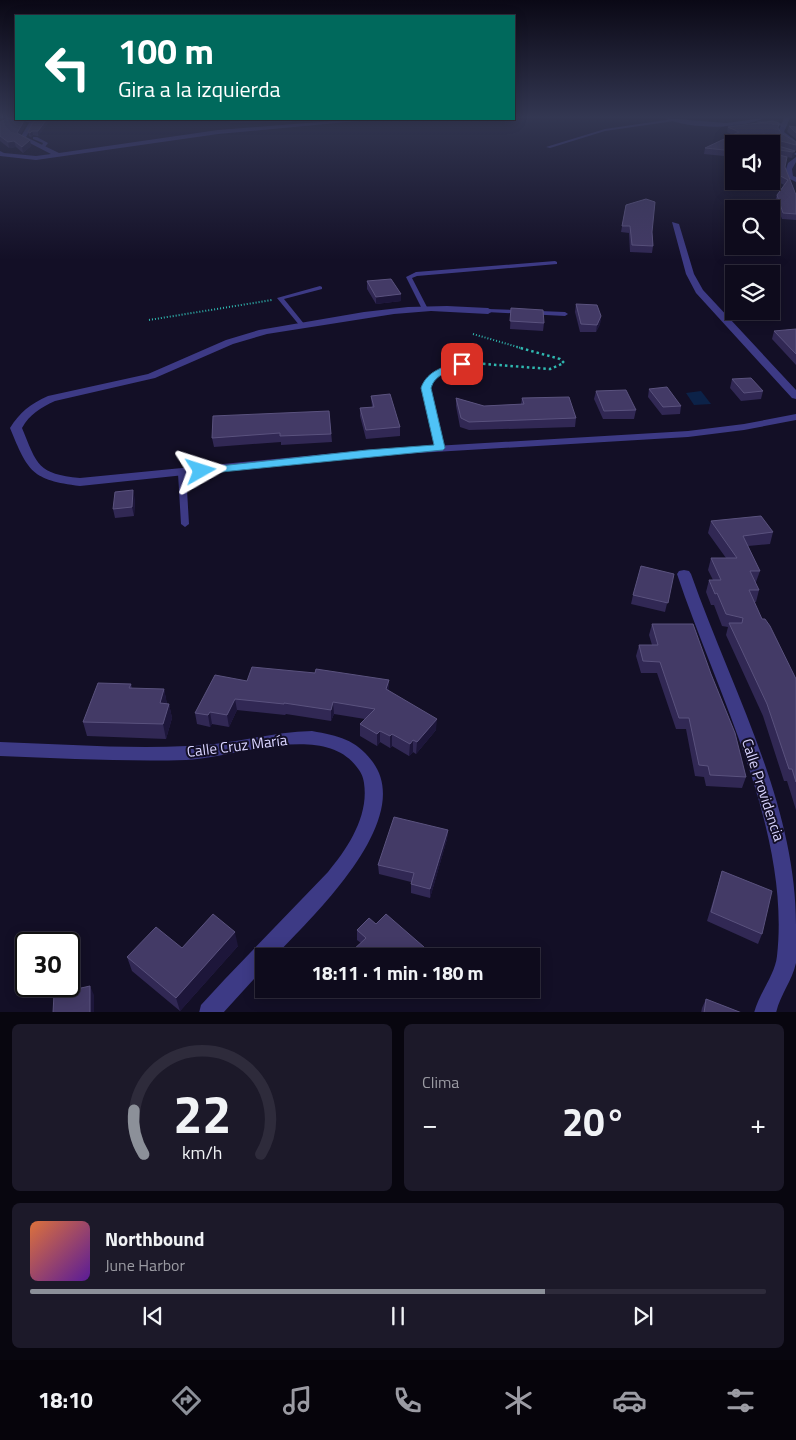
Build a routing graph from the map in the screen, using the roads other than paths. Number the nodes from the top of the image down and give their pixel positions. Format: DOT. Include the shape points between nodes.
graph roads {
  1 [pos="790,165"];
  2 [pos="796,180"];
  3 [pos="675,224"];
  4 [pos="555,263"];
  5 [pos="320,288"];
  6 [pos="425,309"];
  7 [pos="488,311"];
  8 [pos="565,314"];
  9 [pos="302,325"];
  10 [pos="462,364"];
  11 [pos="796,396"];
  12 [pos="796,417"];
  13 [pos="440,448"];
  14 [pos="182,473"];
  15 [pos="185,524"];
  16 [pos="684,574"];
  17 [pos="0,749"];
  18 [pos="792,959"];
  19 [pos="209,1012"];
  20 [pos="765,1012"];
  1 -- 2 [label="street" via="789,174"];
  3 -- 11 [label="street" via="690,274 699,291"];
  4 -- 6 [label="lane" via="416,274 410,277"];
  5 -- 9 [label="lane" via="280,298"];
  6 -- 7 [label="street"];
  6 -- 9 [label="street" via="389,311"];
  7 -- 8 [label="lane"];
  9 -- 14 [label="street" via="235,340 167,372 42,402 25,412 16,428 32,466 53,478 80,482"];
  10 -- 13 [label="lane" via="436,373 426,388"];
  12 -- 13 [label="street" via="688,434"];
  13 -- 14 [label="street"];
  14 -- 15 [label="lane"];
  16 -- 18 [label="street, Calle Providencia" via="738,711 783,851"];
  17 -- 19 [label="street, Calle Cruz María" via="191,753 281,738 308,738 349,746 359,754 373,777 374,792 371,812 359,842 339,873"];
  18 -- 20 [label="street, Calle Providencia" via="767,1000"];
}
